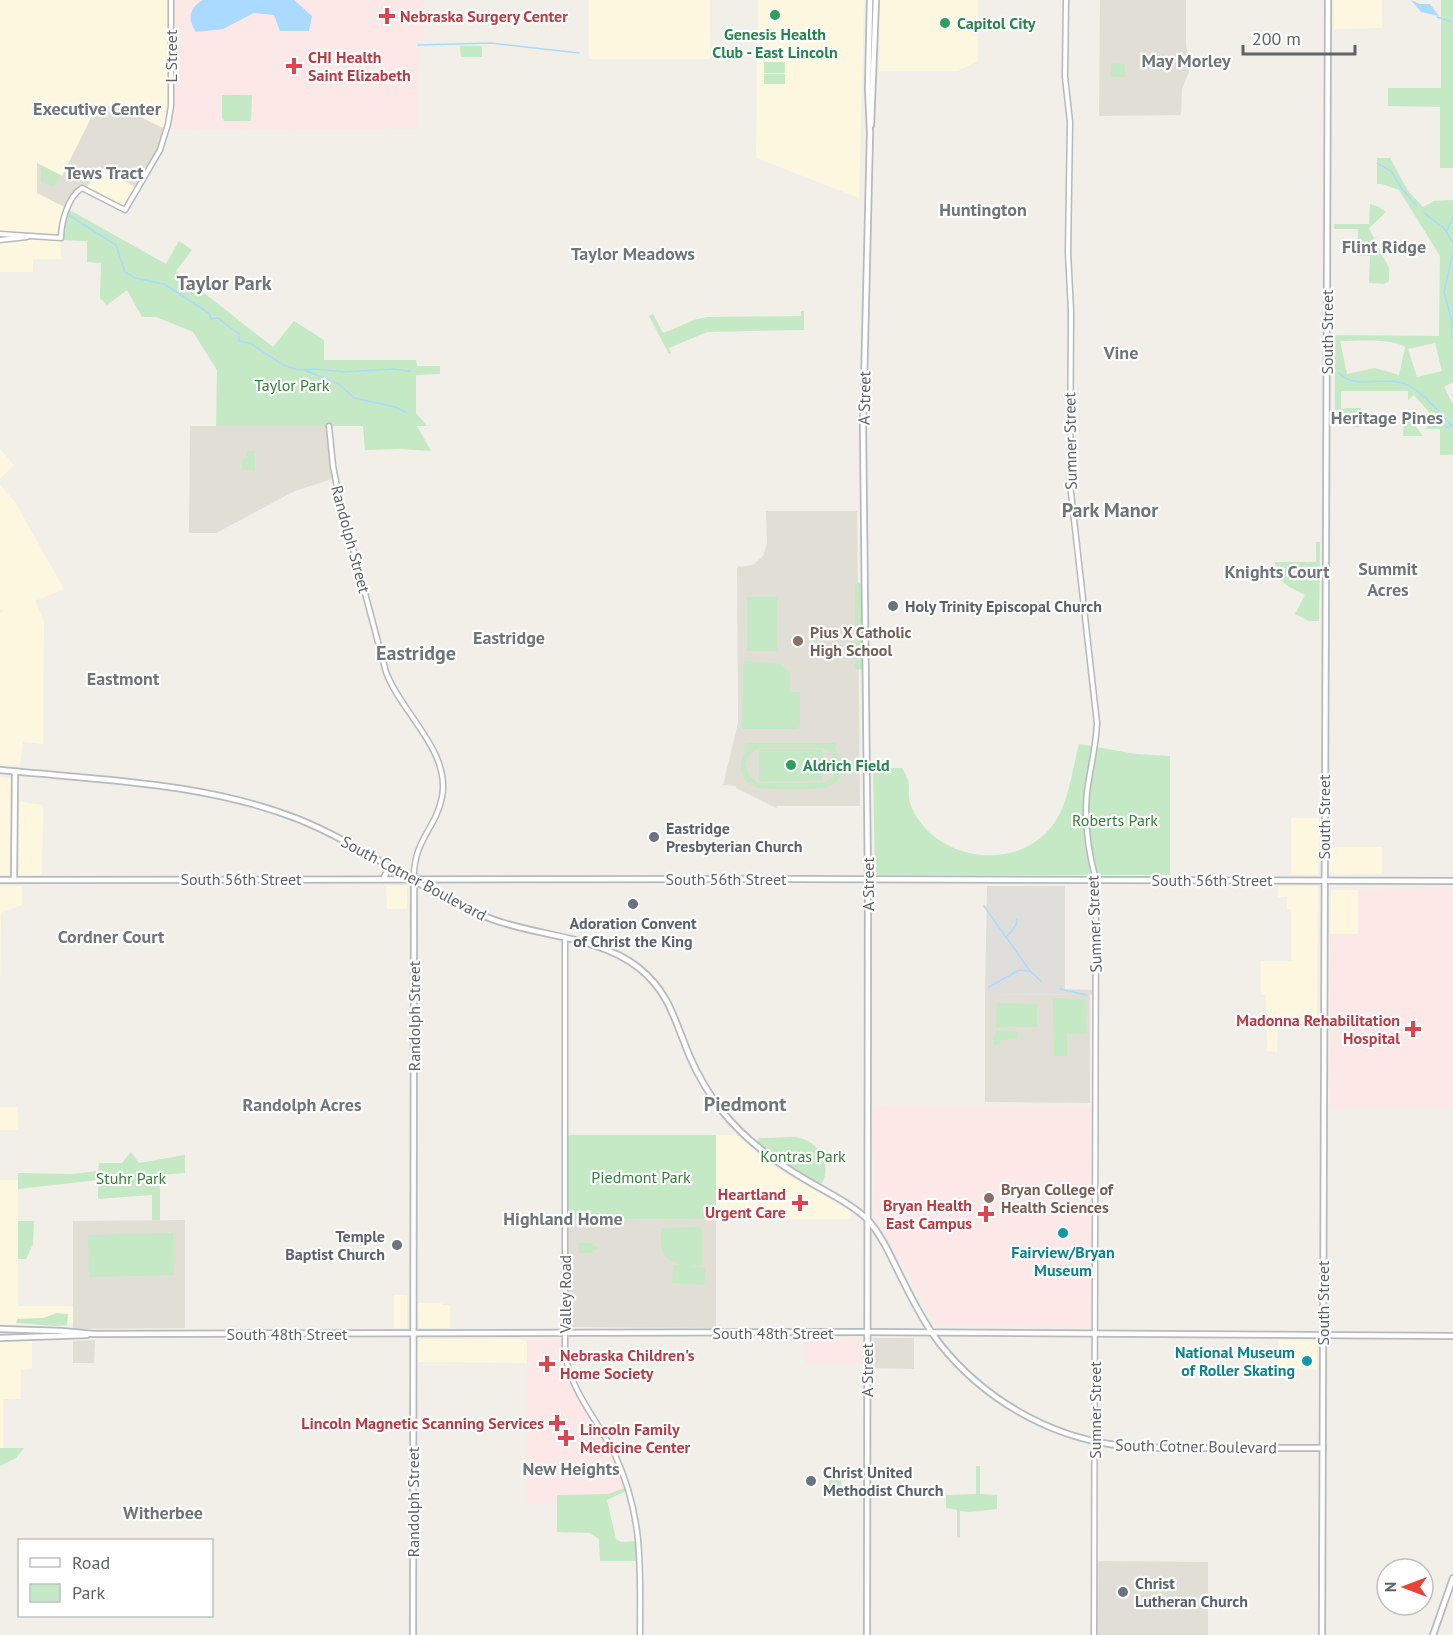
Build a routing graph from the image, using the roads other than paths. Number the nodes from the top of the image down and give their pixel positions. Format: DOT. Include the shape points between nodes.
graph roads {
  1 [pos="171,0"];
  2 [pos="870,0"];
  3 [pos="876,0"];
  4 [pos="1066,0"];
  5 [pos="1328,0"];
  6 [pos="870,133"];
  7 [pos="0,234"];
  8 [pos="28,237"];
  9 [pos="0,240"];
  10 [pos="330,426"];
  11 [pos="0,770"];
  12 [pos="15,772"];
  13 [pos="387,864"];
  14 [pos="383,879"];
  15 [pos="414,879"];
  16 [pos="868,879"];
  17 [pos="0,880"];
  18 [pos="14,880"];
  19 [pos="1096,880"];
  20 [pos="1324,881"];
  21 [pos="1453,881"];
  22 [pos="565,939"];
  23 [pos="867,1220"];
  24 [pos="0,1329"];
  25 [pos="867,1332"];
  26 [pos="565,1333"];
  27 [pos="932,1333"];
  28 [pos="93,1334"];
  29 [pos="413,1334"];
  30 [pos="1095,1334"];
  31 [pos="1323,1335"];
  32 [pos="1453,1336"];
  33 [pos="0,1338"];
  34 [pos="1095,1441"];
  35 [pos="1323,1448"];
  36 [pos="1453,1578"];
  37 [pos="413,1635"];
  38 [pos="640,1635"];
  39 [pos="867,1635"];
  40 [pos="1094,1635"];
  41 [pos="1322,1635"];
  42 [pos="1432,1635"];
  1 -- 8 [label="street, L Street" via="168,124 160,150 125,210 80,189 63,219 61,238"];
  2 -- 6 [label="main road, A Street"];
  3 -- 6 [label="main road, A Street"];
  4 -- 19 [label="street, Sumner Street" via="1070,484 1096,713 1086,816"];
  5 -- 20 [label="main road, South Street"];
  6 -- 16 [label="main road, A Street" via="863,426"];
  7 -- 8 [label="street"];
  8 -- 9 [label="street"];
  10 -- 15 [label="street, Randolph Street" via="338,492 386,672 401,703 435,753 442,772 441,800 418,849"];
  11 -- 12 [label="main road, South Cotner Boulevard"];
  12 -- 13 [label="main road, South Cotner Boulevard" via="183,789 228,798 301,820"];
  12 -- 18 [label="main road"];
  13 -- 14 [label="main road"];
  13 -- 15 [label="main road, South Cotner Boulevard"];
  14 -- 15 [label="main road, South 56th Street"];
  14 -- 18 [label="main road, South 56th Street"];
  15 -- 16 [label="main road, South 56th Street"];
  15 -- 22 [label="main road, South Cotner Boulevard" via="494,920"];
  15 -- 29 [label="main road, Randolph Street"];
  16 -- 19 [label="main road, South 56th Street"];
  16 -- 23 [label="main road, A Street"];
  17 -- 18 [label="main road, South 56th Street"];
  19 -- 20 [label="main road, South 56th Street"];
  19 -- 30 [label="street, Sumner Street"];
  20 -- 21 [label="main road, South 56th Street"];
  20 -- 31 [label="main road, South Street"];
  22 -- 23 [label="main road, South Cotner Boulevard" via="608,950 644,973 667,1000 694,1067 735,1125 773,1159"];
  22 -- 26 [label="street, Valley Road"];
  23 -- 25 [label="main road, A Street"];
  23 -- 27 [label="main road, South Cotner Boulevard" via="885,1245"];
  24 -- 28 [label="main road, South 48th Street"];
  25 -- 26 [label="main road, South 48th Street"];
  25 -- 27 [label="main road, South 48th Street"];
  25 -- 39 [label="main road, A Street"];
  26 -- 29 [label="main road, South 48th Street"];
  26 -- 38 [label="street, Valley Road" via="570,1375 615,1455 633,1503 640,1561"];
  27 -- 30 [label="main road, South 48th Street"];
  27 -- 34 [label="main road, South Cotner Boulevard" via="962,1368 999,1399 1043,1424"];
  28 -- 29 [label="main road, South 48th Street"];
  28 -- 33 [label="main road, South 48th Street"];
  29 -- 37 [label="main road, Randolph Street"];
  30 -- 31 [label="main road, South 48th Street"];
  30 -- 34 [label="street, Sumner Street"];
  31 -- 32 [label="main road, South 48th Street"];
  31 -- 35 [label="main road, South Street"];
  34 -- 35 [label="main road, South Cotner Boulevard" via="1152,1448"];
  34 -- 40 [label="street, Sumner Street"];
  35 -- 41 [label="main road, South Street"];
  36 -- 42 [label="main road"];
}
